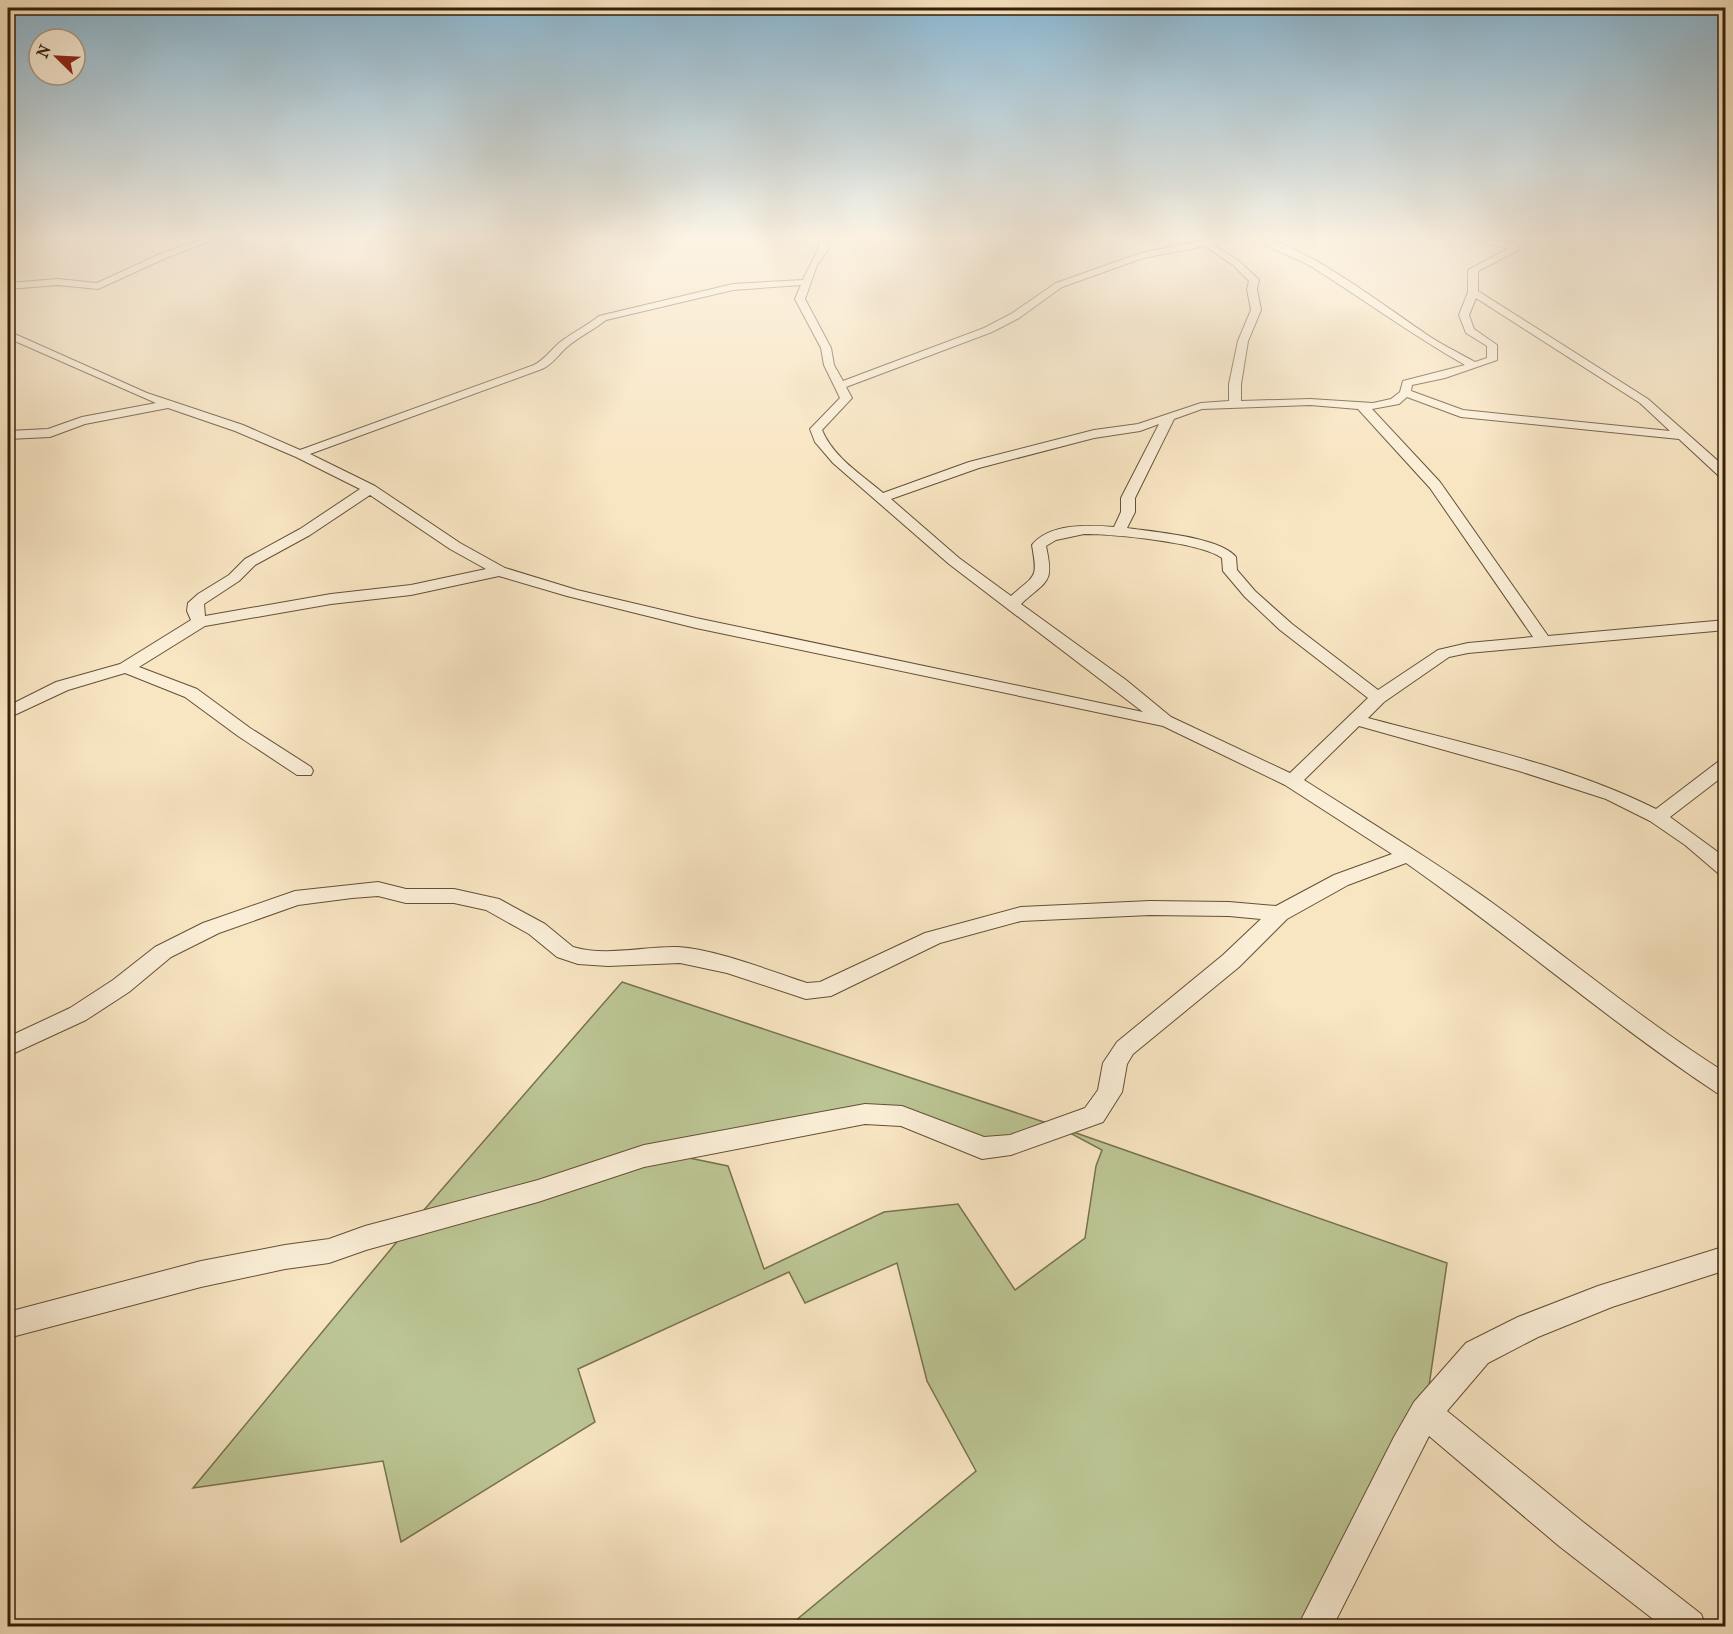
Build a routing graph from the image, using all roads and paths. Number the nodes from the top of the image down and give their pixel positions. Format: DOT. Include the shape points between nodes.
graph roads {
  1 [pos="623,313"];
  2 [pos="808,313"];
  3 [pos="1019,313"];
  4 [pos="1255,313"];
  5 [pos="1390,313"];
  6 [pos="1465,313"];
  7 [pos="1506,313"];
  8 [pos="8,334"];
  9 [pos="1474,366"];
  10 [pos="839,386"];
  11 [pos="1405,393"];
  12 [pos="170,404"];
  13 [pos="1235,404"];
  14 [pos="1362,406"];
  15 [pos="1169,417"];
  16 [pos="8,435"];
  17 [pos="1684,436"];
  18 [pos="300,454"];
  19 [pos="1725,475"];
  20 [pos="370,489"];
  21 [pos="880,498"];
  22 [pos="1119,530"];
  23 [pos="500,571"];
  24 [pos="1012,604"];
  25 [pos="200,622"];
  26 [pos="1725,625"];
  27 [pos="1544,642"];
  28 [pos="126,668"];
  29 [pos="1378,698"];
  30 [pos="8,713"];
  31 [pos="1357,720"];
  32 [pos="1168,722"];
  33 [pos="1725,765"];
  34 [pos="304,771"];
  35 [pos="1292,781"];
  36 [pos="1658,818"];
  37 [pos="1408,855"];
  38 [pos="1725,868"];
  39 [pos="1279,914"];
  40 [pos="8,1047"];
  41 [pos="1725,1086"];
  42 [pos="1725,1258"];
  43 [pos="8,1325"];
  44 [pos="1425,1413"];
  45 [pos="1315,1626"];
  46 [pos="1689,1626"];
  1 -- 18 [label="street" via="603,318 538,367"];
  2 -- 10 [label="street"];
  3 -- 10 [label="street" via="988,330"];
  4 -- 13 [label="street" via="1244,341"];
  5 -- 9 [label="street"];
  6 -- 9 [label="street" via="1468,328 1491,343 1492,360"];
  7 -- 17 [label="street" via="1644,401"];
  8 -- 12 [label="street"];
  9 -- 11 [label="street" via="1407,383"];
  10 -- 21 [label="street" via="846,398 816,429 821,442 837,460"];
  11 -- 14 [label="street" via="1395,402"];
  11 -- 17 [label="street" via="1461,413"];
  12 -- 16 [label="street" via="82,421 56,432"];
  12 -- 18 [label="street"];
  13 -- 14 [label="street" via="1310,402"];
  13 -- 15 [label="street" via="1201,406"];
  14 -- 27 [label="street" via="1435,485"];
  15 -- 21 [label="street" via="975,465"];
  15 -- 22 [label="street" via="1128,498 1128,512"];
  17 -- 19 [label="street"];
  18 -- 20 [label="street"];
  20 -- 23 [label="street"];
  20 -- 25 [label="street" via="305,532 249,562 234,578 203,597 196,603 195,611"];
  21 -- 24 [label="street"];
  22 -- 24 [label="street" via="1069,532 1046,538 1040,545 1042,577"];
  22 -- 29 [label="street" via="1224,551 1229,557 1230,571 1250,594"];
  23 -- 25 [label="street" via="411,590 331,599"];
  23 -- 32 [label="street" via="696,623"];
  24 -- 32 [label="street"];
  25 -- 28 [label="street"];
  26 -- 27 [label="street"];
  27 -- 29 [label="street" via="1444,653"];
  28 -- 30 [label="street" via="62,686"];
  28 -- 34 [label="street" via="191,693"];
  29 -- 31 [label="street"];
  31 -- 35 [label="street"];
  31 -- 36 [label="street" via="1577,782"];
  32 -- 35 [label="street"];
  33 -- 36 [label="street"];
  35 -- 37 [label="street"];
  36 -- 38 [label="street"];
  37 -- 39 [label="street" via="1341,880"];
  37 -- 41 [label="street"];
  39 -- 40 [label="street" via="1150,908 1021,914 933,939 823,990 806,991 730,966 680,955 578,956 565,952 516,915 492,904 454,896 406,896 378,889 327,892 295,898 211,928 164,952 78,1014"];
  39 -- 43 [label="street" via="1231,961 1125,1048 1116,1063 1110,1092 1094,1115 1045,1134 982,1148 902,1116 865,1114 644,1156 329,1251 201,1274"];
  42 -- 44 [label="street" via="1608,1295 1528,1327 1477,1353"];
  44 -- 45 [label="street"];
  44 -- 46 [label="street"];
}
